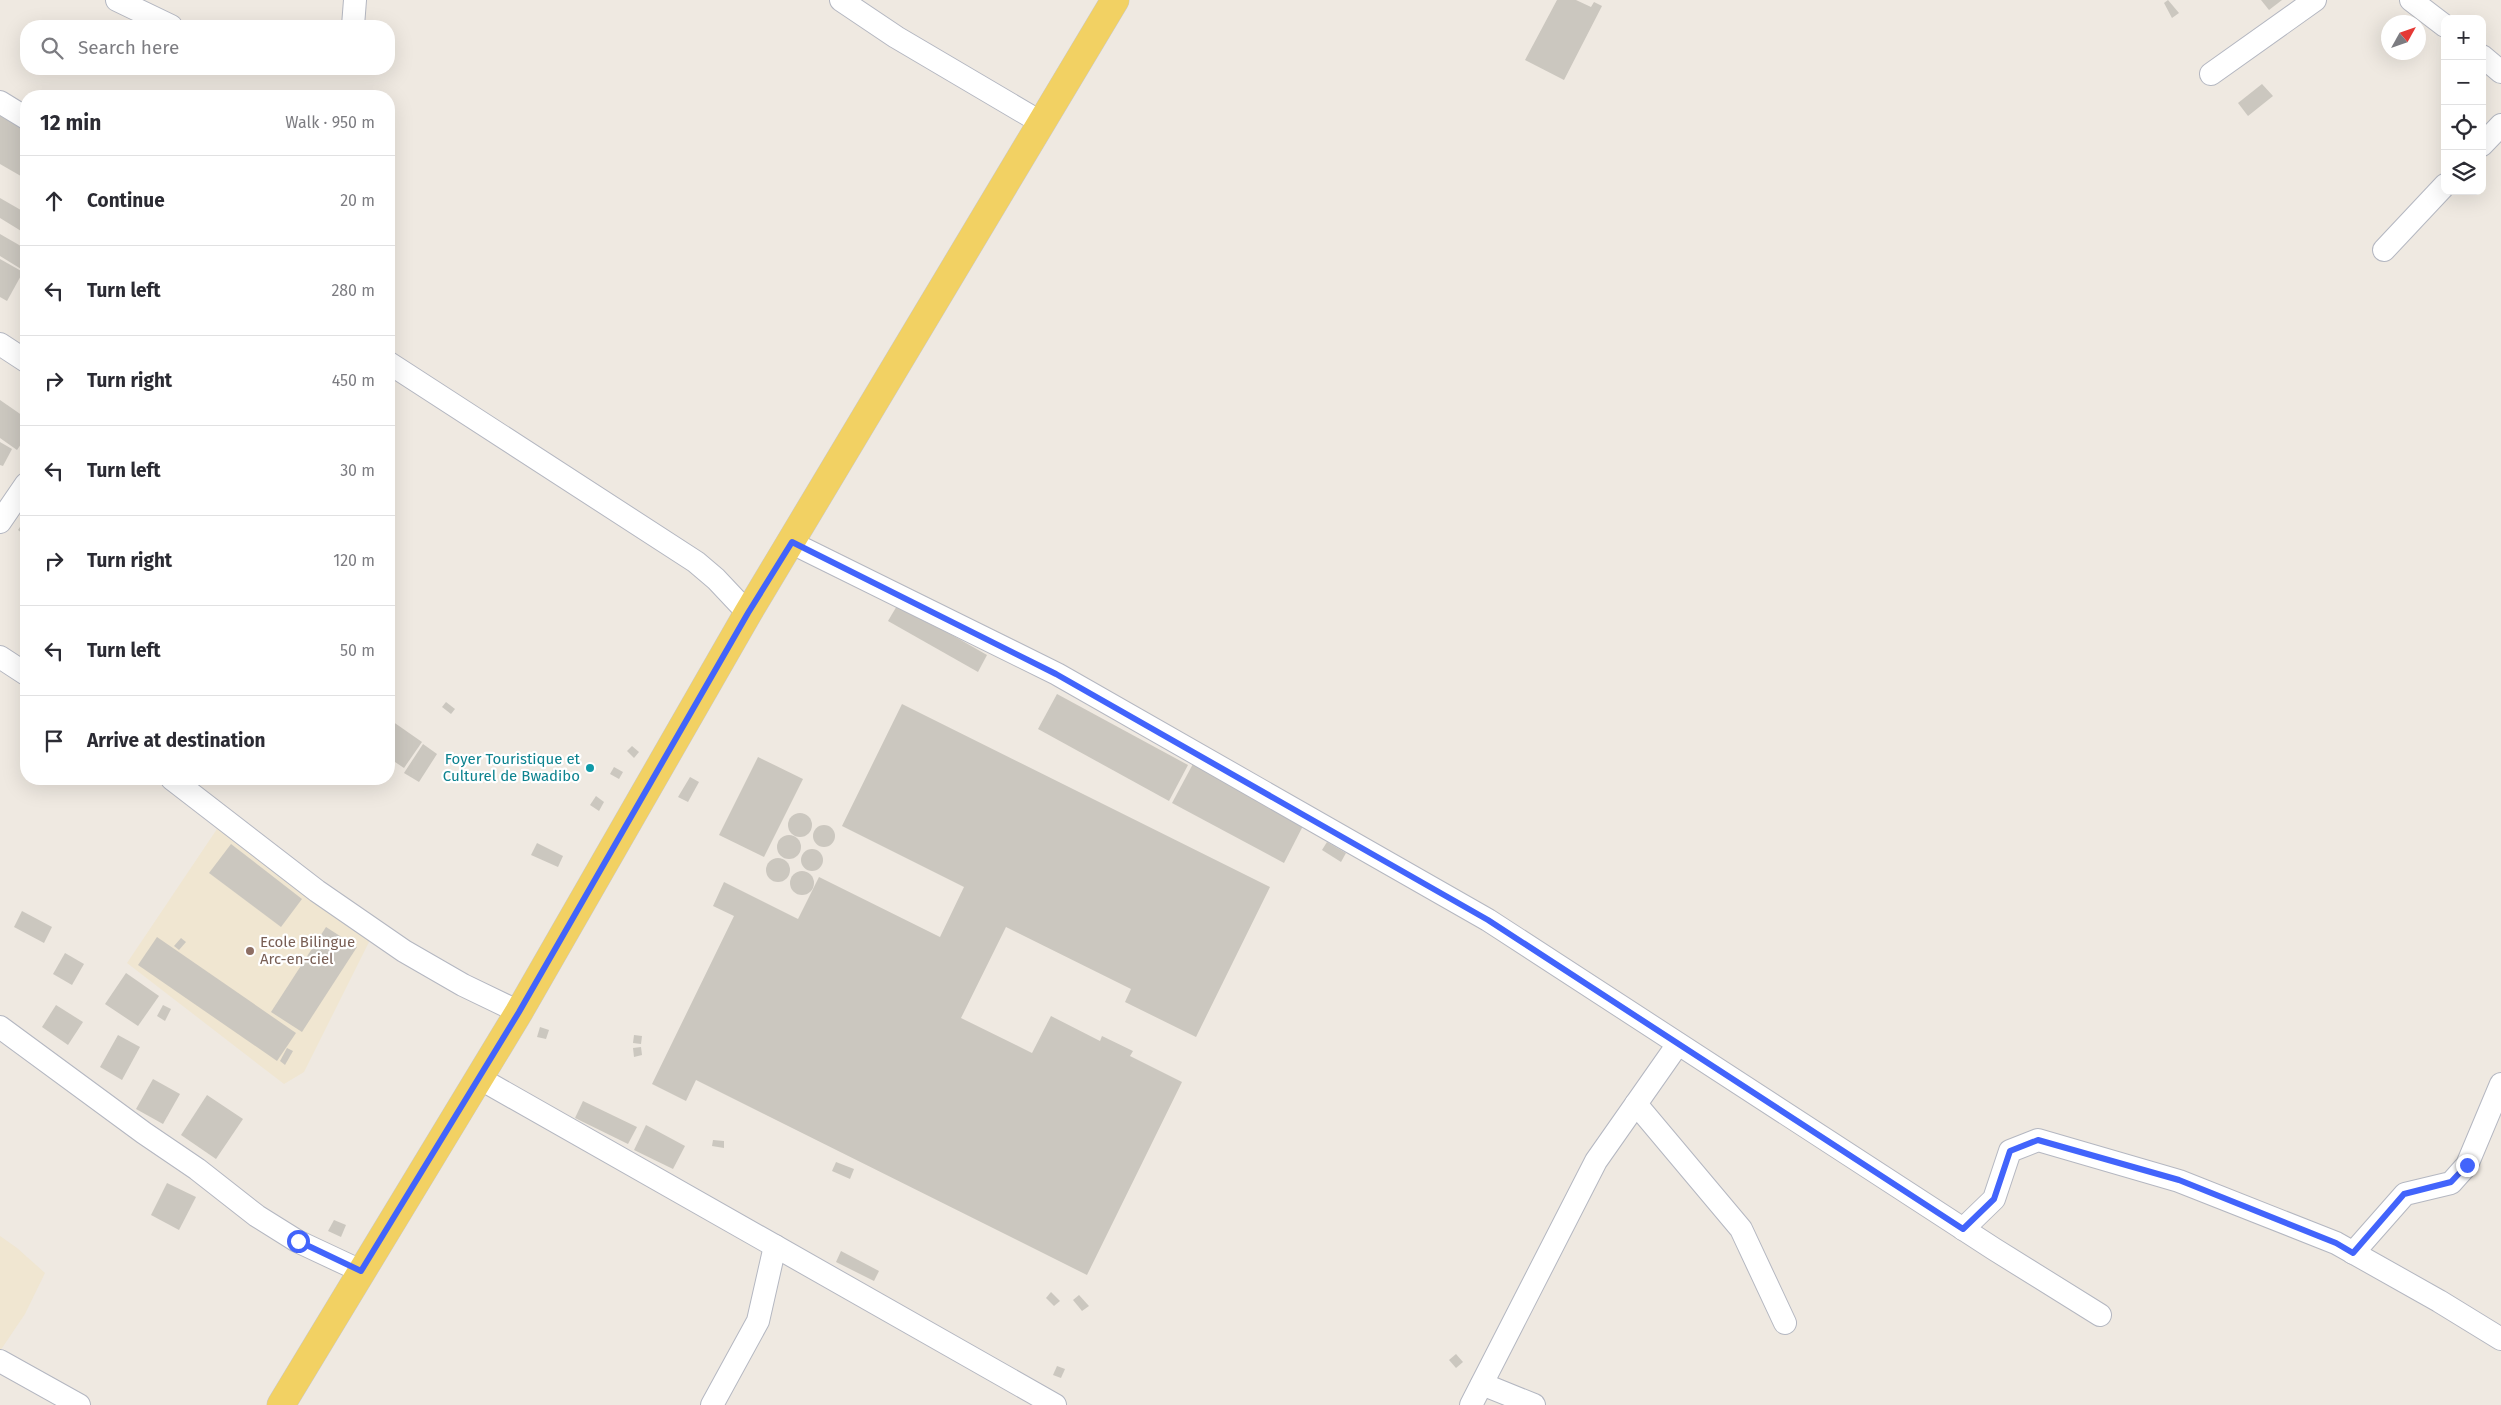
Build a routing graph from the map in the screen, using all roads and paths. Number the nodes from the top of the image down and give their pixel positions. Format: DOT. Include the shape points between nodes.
graph roads {
  1 [pos="118,0"];
  2 [pos="355,0"];
  3 [pos="841,0"];
  4 [pos="1115,0"];
  5 [pos="2315,0"];
  6 [pos="2411,0"];
  7 [pos="159,20"];
  8 [pos="353,20"];
  9 [pos="2441,23"];
  10 [pos="2486,59"];
  11 [pos="2501,72"];
  12 [pos="2211,74"];
  13 [pos="0,102"];
  14 [pos="20,114"];
  15 [pos="1042,123"];
  16 [pos="2501,125"];
  17 [pos="2486,141"];
  18 [pos="2441,189"];
  19 [pos="2384,250"];
  20 [pos="0,344"];
  21 [pos="20,357"];
  22 [pos="395,368"];
  23 [pos="20,493"];
  24 [pos="0,522"];
  25 [pos="792,542"];
  26 [pos="748,613"];
  27 [pos="0,657"];
  28 [pos="20,670"];
  29 [pos="180,785"];
  30 [pos="519,1012"];
  31 [pos="0,1027"];
  32 [pos="1678,1044"];
  33 [pos="479,1078"];
  34 [pos="2501,1084"];
  35 [pos="1636,1104"];
  36 [pos="1963,1229"];
  37 [pos="775,1246"];
  38 [pos="2353,1253"];
  39 [pos="361,1271"];
  40 [pos="2100,1315"];
  41 [pos="1785,1323"];
  42 [pos="2501,1339"];
  43 [pos="0,1360"];
  44 [pos="1482,1384"];
  45 [pos="79,1405"];
  46 [pos="281,1405"];
  47 [pos="712,1405"];
  48 [pos="1055,1405"];
  49 [pos="1472,1405"];
  50 [pos="1534,1405"];
  1 -- 7 [label="street"];
  2 -- 8 [label="street"];
  3 -- 15 [label="street" via="896,37"];
  4 -- 15 [label="main road"];
  5 -- 12 [label="street"];
  6 -- 9 [label="street"];
  10 -- 11 [label="street"];
  13 -- 14 [label="street"];
  15 -- 25 [label="main road"];
  16 -- 17 [label="street"];
  18 -- 19 [label="street"];
  20 -- 21 [label="street"];
  22 -- 26 [label="street" via="696,562"];
  23 -- 24 [label="street"];
  25 -- 26 [label="main road"];
  25 -- 32 [label="street" via="1056,674 1488,920"];
  26 -- 30 [label="main road"];
  27 -- 28 [label="street"];
  29 -- 30 [label="street" via="317,891 404,950"];
  30 -- 33 [label="main road"];
  31 -- 39 [label="street" via="257,1216 298,1241"];
  32 -- 35 [label="street"];
  32 -- 36 [label="street"];
  33 -- 37 [label="street"];
  33 -- 39 [label="main road"];
  34 -- 38 [label="street" via="2467,1165 2451,1182 2404,1194"];
  35 -- 41 [label="street" via="1741,1229"];
  35 -- 44 [label="street" via="1596,1161"];
  36 -- 38 [label="street" via="1994,1199 2010,1151 2038,1140 2179,1180 2336,1243"];
  36 -- 40 [label="street"];
  37 -- 47 [label="street" via="758,1321"];
  37 -- 48 [label="street"];
  38 -- 42 [label="street"];
  39 -- 46 [label="main road"];
  43 -- 45 [label="street"];
  44 -- 49 [label="street"];
  44 -- 50 [label="street"];
}
